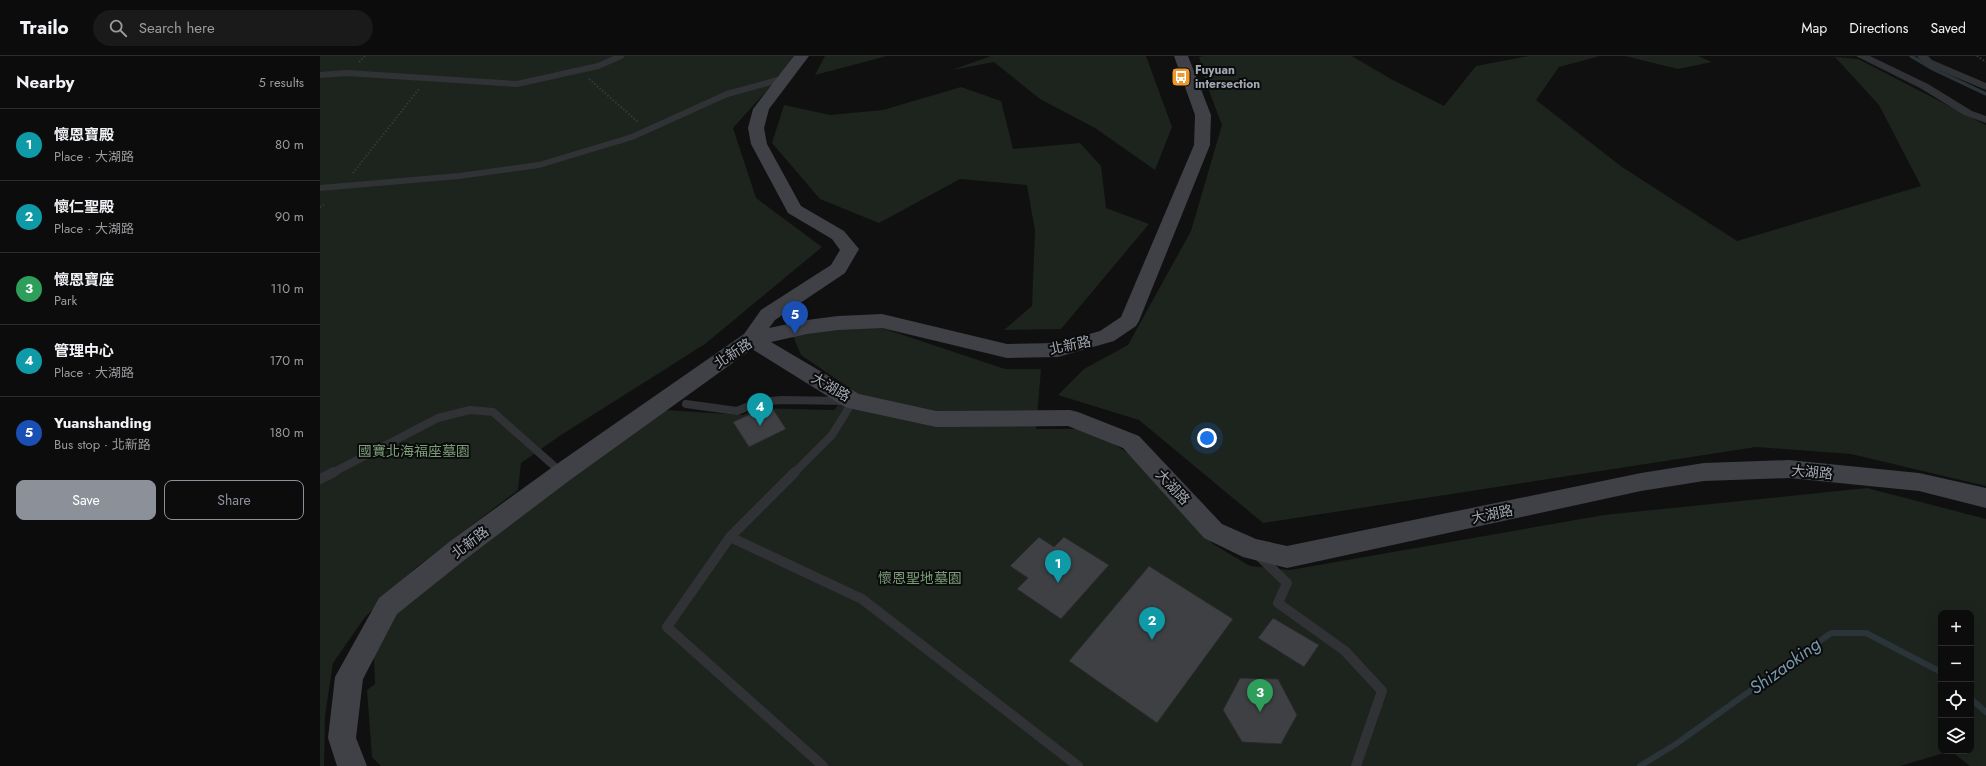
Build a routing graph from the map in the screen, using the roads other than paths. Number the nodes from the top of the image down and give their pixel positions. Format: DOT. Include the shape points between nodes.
graph roads {
  1 [pos="621,56"];
  2 [pos="802,56"];
  3 [pos="1181,56"];
  4 [pos="1861,56"];
  5 [pos="1922,56"];
  6 [pos="320,75"];
  7 [pos="786,77"];
  8 [pos="1986,87"];
  9 [pos="1986,120"];
  10 [pos="320,188"];
  11 [pos="751,339"];
  12 [pos="853,401"];
  13 [pos="686,404"];
  14 [pos="562,473"];
  15 [pos="320,479"];
  16 [pos="1986,498"];
  17 [pos="730,537"];
  18 [pos="1252,549"];
  19 [pos="352,766"];
  20 [pos="823,766"];
  21 [pos="1078,766"];
  22 [pos="1356,766"];
  1 -- 6 [label="lane" via="598,66 517,84 347,73"];
  2 -- 7 [label="street"];
  3 -- 11 [label="street, 北新路" via="1203,115 1202,145 1129,321 1107,336 1058,350 1006,351 882,321 838,322"];
  4 -- 9 [label="street" via="1924,86 1968,113"];
  5 -- 8 [label="street" via="1928,62"];
  7 -- 10 [label="lane" via="727,94 632,137 539,165 459,176"];
  7 -- 11 [label="street" via="761,109 756,128 759,144 794,209 838,235 850,249 838,269 768,315"];
  11 -- 12 [label="street, 大湖路"];
  11 -- 14 [label="street, 北新路"];
  12 -- 13 [label="lane" via="767,401 737,411"];
  12 -- 17 [label="lane" via="832,435"];
  12 -- 18 [label="street, 大湖路" via="936,419 1070,418 1132,442 1213,531"];
  14 -- 15 [label="lane" via="493,412 470,410 438,418"];
  14 -- 19 [label="street, 北新路" via="388,606 349,677 342,738"];
  16 -- 18 [label="street, 大湖路" via="1919,482 1797,470 1704,472 1641,482 1287,557"];
  17 -- 20 [label="lane" via="667,627"];
  17 -- 21 [label="lane" via="862,599"];
  18 -- 22 [label="lane" via="1287,584 1278,603 1346,650 1382,691"];
}
